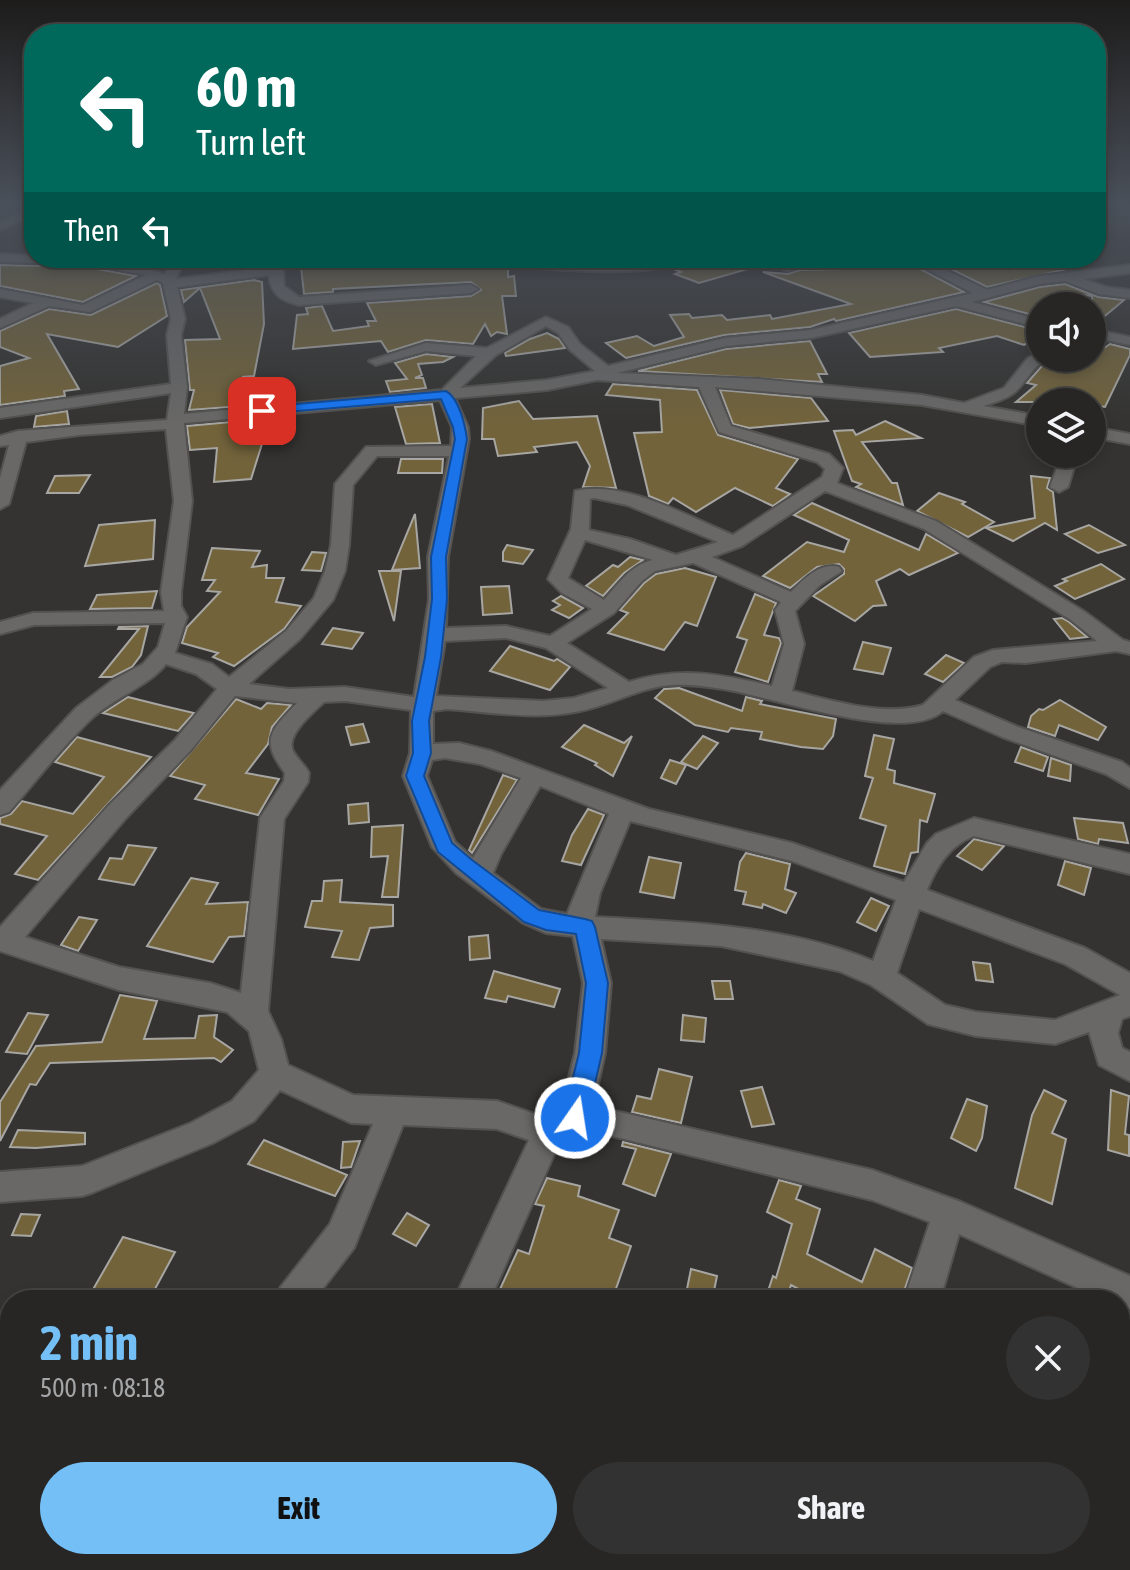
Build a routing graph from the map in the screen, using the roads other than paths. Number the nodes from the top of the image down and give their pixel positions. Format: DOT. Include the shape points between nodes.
graph roads {
  1 [pos="162,279"];
  2 [pos="173,279"];
  3 [pos="276,279"];
  4 [pos="955,279"];
  5 [pos="1047,279"];
  6 [pos="1074,279"];
  7 [pos="165,280"];
  8 [pos="471,289"];
  9 [pos="0,293"];
  10 [pos="1130,294"];
  11 [pos="987,295"];
  12 [pos="49,301"];
  13 [pos="958,302"];
  14 [pos="1026,320"];
  15 [pos="0,324"];
  16 [pos="1106,336"];
  17 [pos="1130,341"];
  18 [pos="488,353"];
  19 [pos="376,361"];
  20 [pos="1026,370"];
  21 [pos="602,374"];
  22 [pos="705,380"];
  23 [pos="179,387"];
  24 [pos="446,395"];
  25 [pos="968,406"];
  26 [pos="0,413"];
  27 [pos="1026,418"];
  28 [pos="177,421"];
  29 [pos="1106,435"];
  30 [pos="18,436"];
  31 [pos="1130,439"];
  32 [pos="0,441"];
  33 [pos="458,451"];
  34 [pos="1065,468"];
  35 [pos="823,484"];
  36 [pos="1059,487"];
  37 [pos="0,504"];
  38 [pos="578,533"];
  39 [pos="735,542"];
  40 [pos="695,557"];
  41 [pos="670,560"];
  42 [pos="832,571"];
  43 [pos="793,600"];
  44 [pos="607,609"];
  45 [pos="177,617"];
  46 [pos="0,628"];
  47 [pos="435,635"];
  48 [pos="553,643"];
  49 [pos="1123,647"];
  50 [pos="161,656"];
  51 [pos="230,688"];
  52 [pos="625,689"];
  53 [pos="780,695"];
  54 [pos="317,696"];
  55 [pos="941,702"];
  56 [pos="423,705"];
  57 [pos="422,753"];
  58 [pos="535,774"];
  59 [pos="1130,780"];
  60 [pos="0,806"];
  61 [pos="623,810"];
  62 [pos="1130,864"];
  63 [pos="479,877"];
  64 [pos="913,894"];
  65 [pos="585,927"];
  66 [pos="2,940"];
  67 [pos="881,977"];
  68 [pos="1130,987"];
  69 [pos="1119,1009"];
  70 [pos="253,1013"];
  71 [pos="1130,1068"];
  72 [pos="275,1073"];
  73 [pos="394,1110"];
  74 [pos="561,1125"];
  75 [pos="0,1187"];
  76 [pos="949,1213"];
  77 [pos="300,1290"];
  78 [pos="477,1290"];
  79 [pos="925,1290"];
  80 [pos="1121,1290"];
  1 -- 7 [label="street"];
  2 -- 7 [label="street"];
  3 -- 8 [label="street" via="280,293 299,301"];
  4 -- 11 [label="street"];
  5 -- 11 [label="street"];
  6 -- 10 [label="street"];
  7 -- 12 [label="street" via="85,309"];
  7 -- 23 [label="street" via="178,319 174,343"];
  9 -- 12 [label="street"];
  11 -- 13 [label="street"];
  12 -- 15 [label="street"];
  13 -- 14 [label="street"];
  13 -- 21 [label="street" via="811,334 725,342"];
  16 -- 17 [label="street"];
  18 -- 19 [label="street" via="426,347"];
  18 -- 21 [label="street" via="546,321 563,330"];
  18 -- 24 [label="street"];
  20 -- 25 [label="street" via="1002,395"];
  21 -- 22 [label="street"];
  21 -- 24 [label="street"];
  22 -- 25 [label="street"];
  22 -- 35 [label="street" via="725,429 823,458 834,468"];
  23 -- 26 [label="street"];
  23 -- 28 [label="street"];
  24 -- 28 [label="street"];
  24 -- 33 [label="street" via="460,427"];
  25 -- 27 [label="street"];
  28 -- 30 [label="street"];
  28 -- 45 [label="street" via="183,501 171,606"];
  29 -- 31 [label="street"];
  30 -- 32 [label="street"];
  30 -- 37 [label="street"];
  33 -- 47 [label="street" via="438,557"];
  33 -- 51 [label="street" via="372,451 344,484 340,545 323,600 293,635"];
  34 -- 36 [label="street"];
  35 -- 39 [label="street"];
  35 -- 49 [label="street" via="930,525"];
  38 -- 39 [label="street" via="581,495 591,493 665,513"];
  38 -- 41 [label="street"];
  38 -- 44 [label="street" via="558,579"];
  39 -- 40 [label="street"];
  40 -- 41 [label="street"];
  40 -- 43 [label="street"];
  41 -- 44 [label="street" via="635,577"];
  42 -- 43 [label="street"];
  43 -- 53 [label="street" via="785,618 794,644"];
  44 -- 48 [label="street"];
  45 -- 46 [label="street" via="33,619"];
  45 -- 50 [label="street"];
  47 -- 48 [label="street" via="506,632"];
  47 -- 56 [label="street"];
  48 -- 52 [label="street"];
  49 -- 55 [label="street" via="1000,655 982,662"];
  50 -- 51 [label="street" via="204,669"];
  50 -- 60 [label="street" via="151,669 84,713"];
  51 -- 54 [label="street"];
  51 -- 66 [label="street" via="23,923"];
  52 -- 53 [label="street" via="690,678"];
  52 -- 56 [label="street" via="575,705 543,708"];
  53 -- 55 [label="street" via="890,716 918,714"];
  54 -- 56 [label="street" via="345,694"];
  54 -- 70 [label="street" via="281,741 281,751 297,773 272,818"];
  55 -- 59 [label="street" via="1114,768"];
  56 -- 57 [label="street"];
  57 -- 58 [label="street" via="456,750"];
  57 -- 63 [label="street" via="415,776 437,833"];
  58 -- 61 [label="street"];
  58 -- 63 [label="street"];
  61 -- 64 [label="street" via="778,847"];
  61 -- 65 [label="street" via="580,914"];
  62 -- 64 [label="street" via="974,827 942,843"];
  63 -- 65 [label="street" via="532,916"];
  64 -- 67 [label="street"];
  64 -- 68 [label="street" via="1075,956"];
  65 -- 67 [label="street" via="721,935 844,961"];
  65 -- 74 [label="street" via="597,983 590,1053"];
  66 -- 70 [label="street" via="38,956 139,984 233,1001"];
  67 -- 69 [label="street" via="938,1015 976,1024 1055,1032"];
  69 -- 71 [label="street" via="1103,1033 1110,1056"];
  70 -- 72 [label="street"];
  72 -- 73 [label="street" via="351,1109"];
  72 -- 75 [label="street" via="243,1111 188,1139 82,1181"];
  73 -- 74 [label="street" via="497,1115"];
  73 -- 77 [label="street" via="342,1236"];
  74 -- 76 [label="street" via="608,1121 829,1173"];
  74 -- 78 [label="street"];
  76 -- 79 [label="street"];
  76 -- 80 [label="street"];
}
